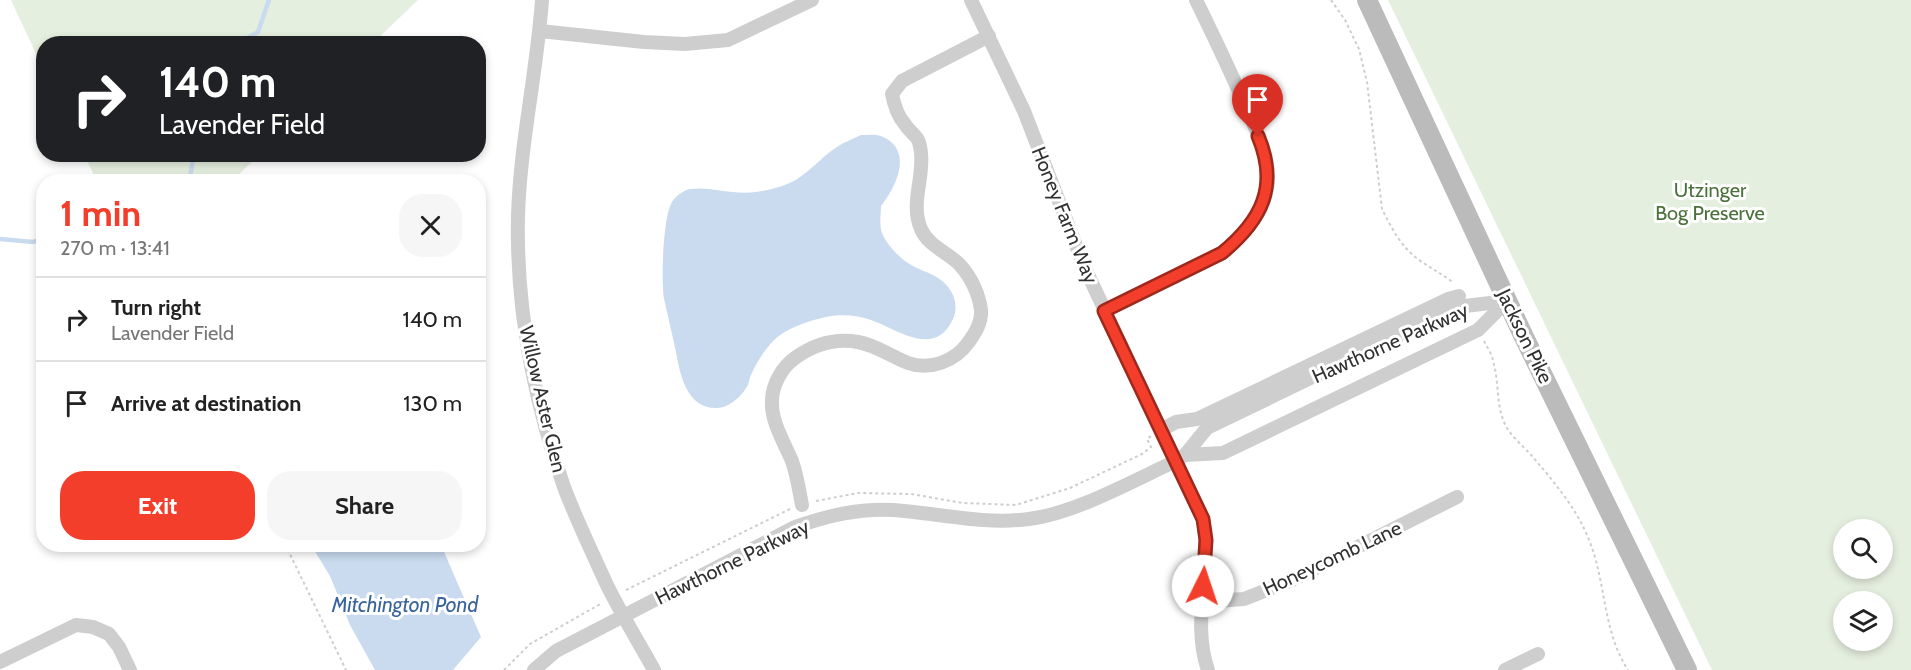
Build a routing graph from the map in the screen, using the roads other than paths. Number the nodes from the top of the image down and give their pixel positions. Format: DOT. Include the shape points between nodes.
graph roads {
  1 [pos="542,0"];
  2 [pos="812,0"];
  3 [pos="971,0"];
  4 [pos="1196,0"];
  5 [pos="1367,0"];
  6 [pos="540,31"];
  7 [pos="990,36"];
  8 [pos="1459,296"];
  9 [pos="1507,301"];
  10 [pos="1104,311"];
  11 [pos="1161,430"];
  12 [pos="1180,458"];
  13 [pos="1457,497"];
  14 [pos="802,505"];
  15 [pos="1203,602"];
  16 [pos="625,616"];
  17 [pos="1538,654"];
  18 [pos="0,662"];
  19 [pos="130,670"];
  20 [pos="534,670"];
  21 [pos="654,670"];
  22 [pos="1208,670"];
  23 [pos="1505,670"];
  24 [pos="1687,670"];
  1 -- 6 [label="street, Willow Aster Glen"];
  2 -- 6 [label="street" via="728,40 685,44"];
  3 -- 7 [label="street, Honey Farm Way"];
  4 -- 10 [label="street" via="1266,155 1265,195 1252,225 1222,253"];
  5 -- 9 [label="main road, Jackson Pike"];
  6 -- 16 [label="street, Willow Aster Glen" via="518,216 520,284 528,351 565,488"];
  7 -- 10 [label="street, Honey Farm Way"];
  7 -- 14 [label="street" via="902,81 892,94 904,124 918,136 920,145 922,176 916,205 921,230 939,251 959,264 974,286 981,311 976,331 964,348 946,362 927,366 909,363 859,342 831,341 808,349 789,363 776,383 771,402 776,426 793,463"];
  8 -- 11 [label="street" via="1197,419 1176,422"];
  9 -- 12 [label="street, Hawthorne Parkway" via="1478,330 1223,453"];
  9 -- 12 [label="street, Hawthorne Parkway" via="1465,306 1408,331 1206,428"];
  9 -- 24 [label="main road, Jackson Pike"];
  10 -- 11 [label="street, Honey Farm Way"];
  11 -- 12 [label="street, Honey Farm Way"];
  12 -- 15 [label="street, Honey Farm Way" via="1203,519"];
  12 -- 16 [label="street, Hawthorne Parkway" via="1060,512 1030,519 992,522 891,510 831,515 795,527"];
  13 -- 15 [label="street, Honeycomb Lane" via="1290,581 1244,599"];
  15 -- 22 [label="street, Honey Farm Way" via="1200,638"];
  16 -- 20 [label="street, Hawthorne Parkway" via="556,651"];
  16 -- 21 [label="street, Willow Aster Glen"];
  17 -- 23 [label="street"];
  18 -- 19 [label="street" via="76,625 109,634"];
}
